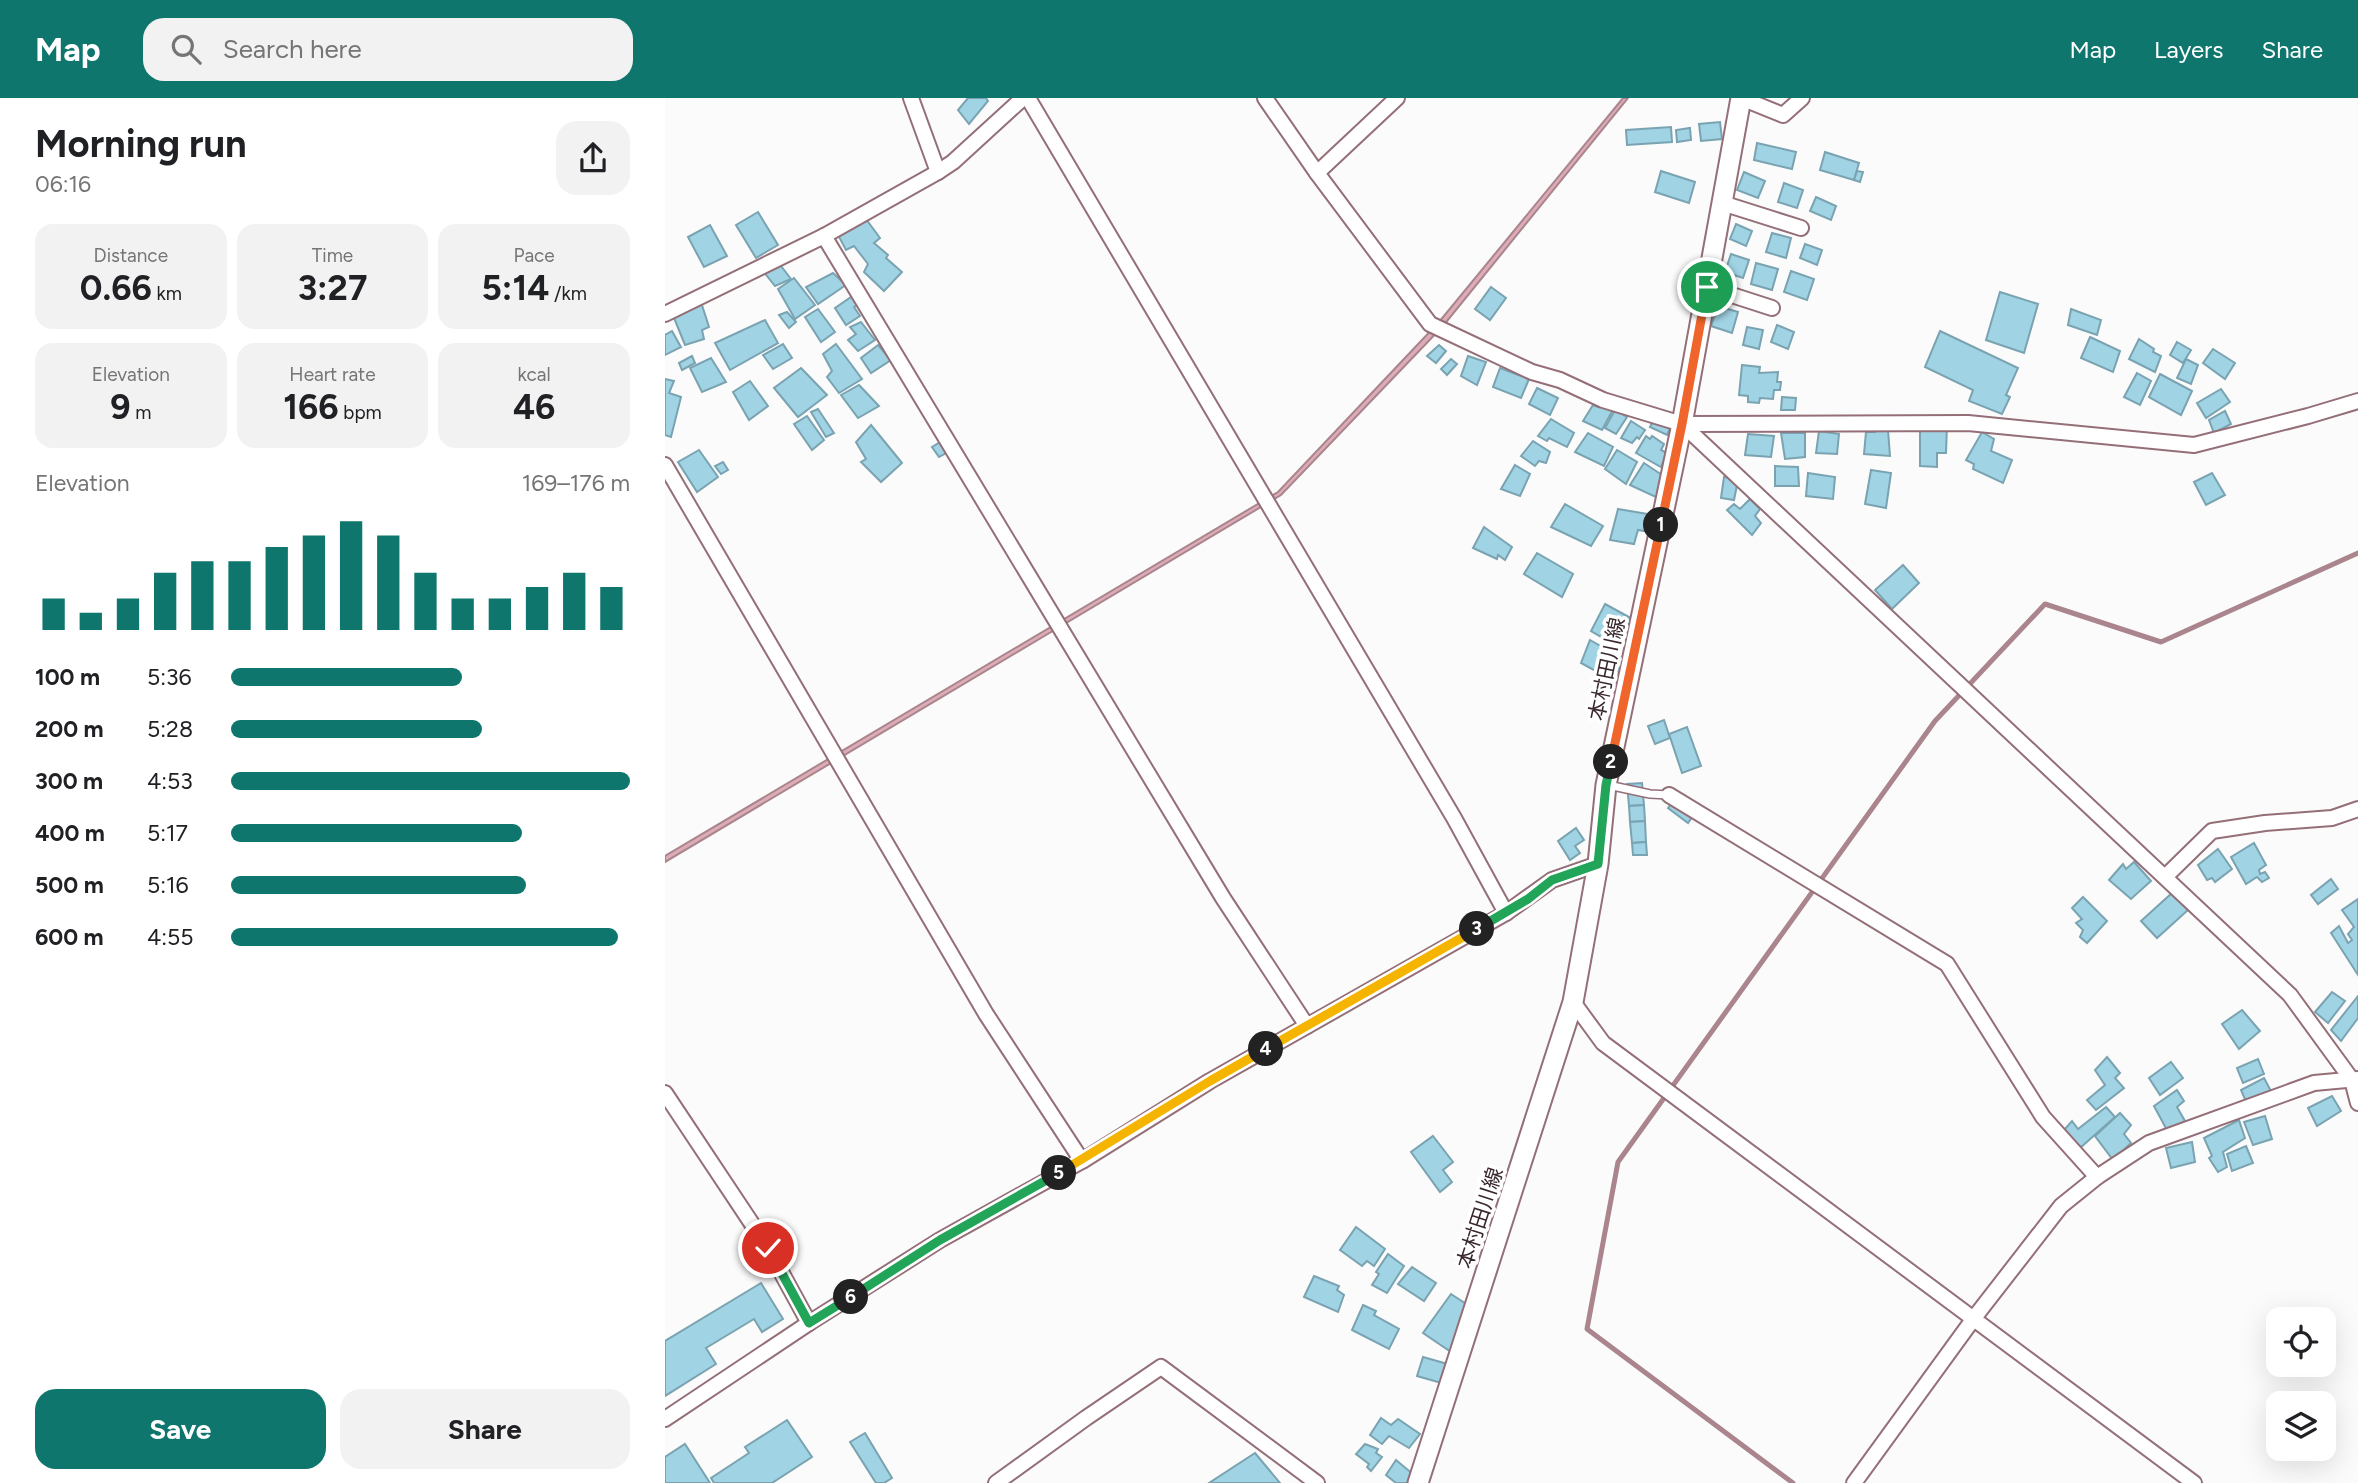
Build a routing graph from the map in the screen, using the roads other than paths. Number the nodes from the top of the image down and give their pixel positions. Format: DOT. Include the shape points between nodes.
graph roads {
  1 [pos="911,98"];
  2 [pos="1025,98"];
  3 [pos="1265,98"];
  4 [pos="1397,98"];
  5 [pos="1741,98"];
  6 [pos="1802,98"];
  7 [pos="938,172"];
  8 [pos="1317,173"];
  9 [pos="1722,203"];
  10 [pos="1801,228"];
  11 [pos="824,236"];
  12 [pos="1707,287"];
  13 [pos="1772,308"];
  14 [pos="665,314"];
  15 [pos="2358,401"];
  16 [pos="1682,424"];
  17 [pos="665,465"];
  18 [pos="1606,785"];
  19 [pos="1669,796"];
  20 [pos="2358,809"];
  21 [pos="1598,864"];
  22 [pos="2166,877"];
  23 [pos="1506,913"];
  24 [pos="1573,1002"];
  25 [pos="1307,1026"];
  26 [pos="2355,1080"];
  27 [pos="665,1093"];
  28 [pos="2358,1103"];
  29 [pos="1081,1161"];
  30 [pos="2097,1177"];
  31 [pos="1974,1318"];
  32 [pos="809,1323"];
  33 [pos="665,1419"];
  34 [pos="996,1483"];
  35 [pos="1317,1483"];
  36 [pos="1418,1483"];
  37 [pos="1854,1483"];
  38 [pos="2194,1483"];
  1 -- 7 [label="street"];
  2 -- 7 [label="street"];
  2 -- 23 [label="street" via="1351,643"];
  3 -- 8 [label="street"];
  4 -- 8 [label="street"];
  5 -- 6 [label="street" via="1783,115"];
  5 -- 9 [label="main road, 本村田川線"];
  7 -- 11 [label="street"];
  8 -- 16 [label="street" via="1430,324 1532,372"];
  9 -- 10 [label="street"];
  9 -- 12 [label="main road, 本村田川線"];
  11 -- 14 [label="street"];
  11 -- 25 [label="street" via="1223,898"];
  12 -- 13 [label="street"];
  12 -- 16 [label="main road, 本村田川線"];
  15 -- 16 [label="street" via="2194,445 1968,423"];
  16 -- 18 [label="main road, 本村田川線"];
  16 -- 22 [label="street"];
  17 -- 29 [label="street" via="986,1014"];
  18 -- 19 [label="lane"];
  18 -- 21 [label="main road, 本村田川線"];
  19 -- 30 [label="street" via="1947,964 2043,1117"];
  20 -- 22 [label="street" via="2332,818 2211,831"];
  21 -- 23 [label="street" via="1552,880"];
  21 -- 24 [label="main road, 本村田川線"];
  22 -- 26 [label="street" via="2290,995"];
  23 -- 25 [label="street"];
  24 -- 31 [label="street" via="1603,1043"];
  24 -- 36 [label="main road, 本村田川線"];
  25 -- 29 [label="street"];
  26 -- 28 [label="street"];
  26 -- 30 [label="street" via="2314,1083 2149,1143"];
  27 -- 32 [label="street" via="768,1248"];
  29 -- 32 [label="street" via="940,1240"];
  30 -- 31 [label="street" via="2061,1206"];
  31 -- 37 [label="street"];
  31 -- 38 [label="street"];
  32 -- 33 [label="street"];
  34 -- 35 [label="street" via="1161,1367"];
}
